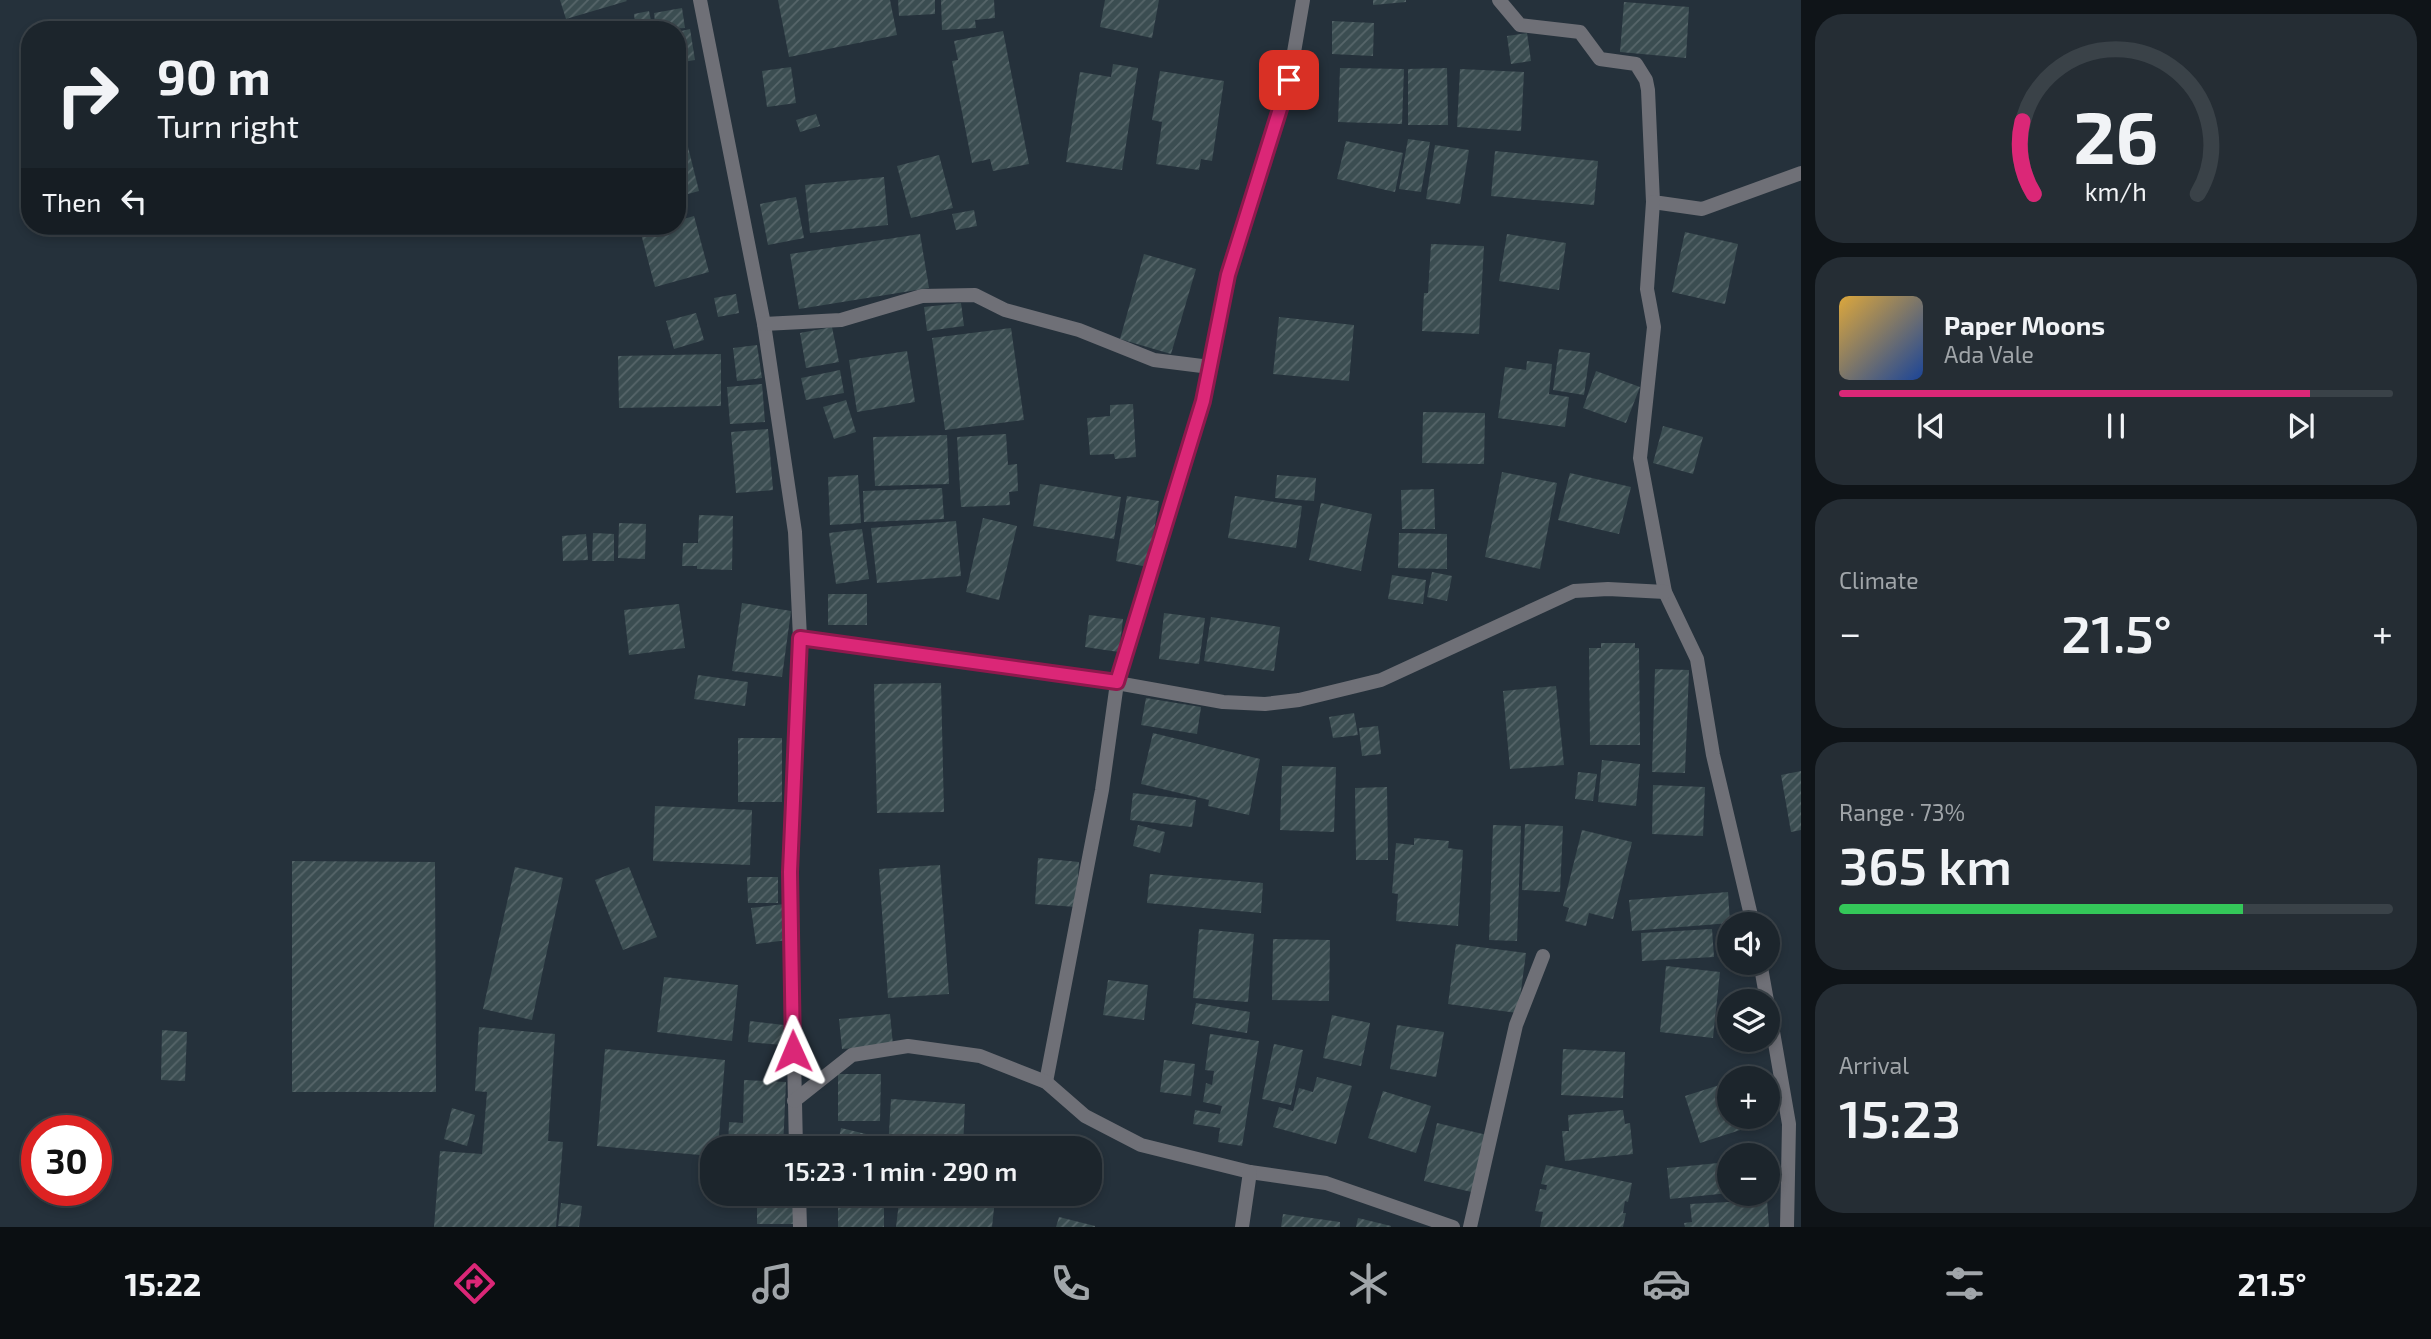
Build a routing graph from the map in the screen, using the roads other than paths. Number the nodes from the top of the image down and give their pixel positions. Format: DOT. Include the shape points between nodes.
graph roads {
  1 [pos="700,0"];
  2 [pos="1303,0"];
  3 [pos="1499,0"];
  4 [pos="1801,173"];
  5 [pos="1653,202"];
  6 [pos="764,324"];
  7 [pos="1210,366"];
  8 [pos="1665,592"];
  9 [pos="800,638"];
  10 [pos="1117,682"];
  11 [pos="1750,912"];
  12 [pos="1543,956"];
  13 [pos="1776,1052"];
  14 [pos="1046,1082"];
  15 [pos="794,1101"];
  16 [pos="795,1136"];
  17 [pos="1250,1172"];
  18 [pos="799,1206"];
  19 [pos="800,1227"];
  20 [pos="1242,1227"];
  21 [pos="1453,1227"];
  22 [pos="1470,1227"];
  23 [pos="1787,1227"];
  1 -- 6 [label="street"];
  2 -- 7 [label="street" via="1289,80 1228,275"];
  3 -- 5 [label="street" via="1520,25 1580,32 1600,59 1636,64 1648,90"];
  4 -- 5 [label="street" via="1702,209"];
  5 -- 8 [label="street" via="1647,289 1654,327 1640,458"];
  6 -- 7 [label="street" via="841,320 922,296 975,295 1005,310 1079,330 1154,360"];
  6 -- 9 [label="street" via="795,532"];
  7 -- 10 [label="street"];
  8 -- 10 [label="street" via="1574,591 1381,680 1299,700 1223,702"];
  8 -- 11 [label="street" via="1698,659 1713,755"];
  9 -- 10 [label="street"];
  9 -- 15 [label="street" via="790,872"];
  10 -- 14 [label="street" via="1102,790"];
  12 -- 22 [label="street" via="1516,1025"];
  13 -- 23 [label="street" via="1789,1124"];
  14 -- 15 [label="street" via="980,1056 908,1046 852,1055"];
  14 -- 17 [label="street" via="1085,1116 1141,1145"];
  15 -- 16 [label="street"];
  17 -- 20 [label="street"];
  17 -- 21 [label="street" via="1326,1183"];
  18 -- 19 [label="street"];
}
